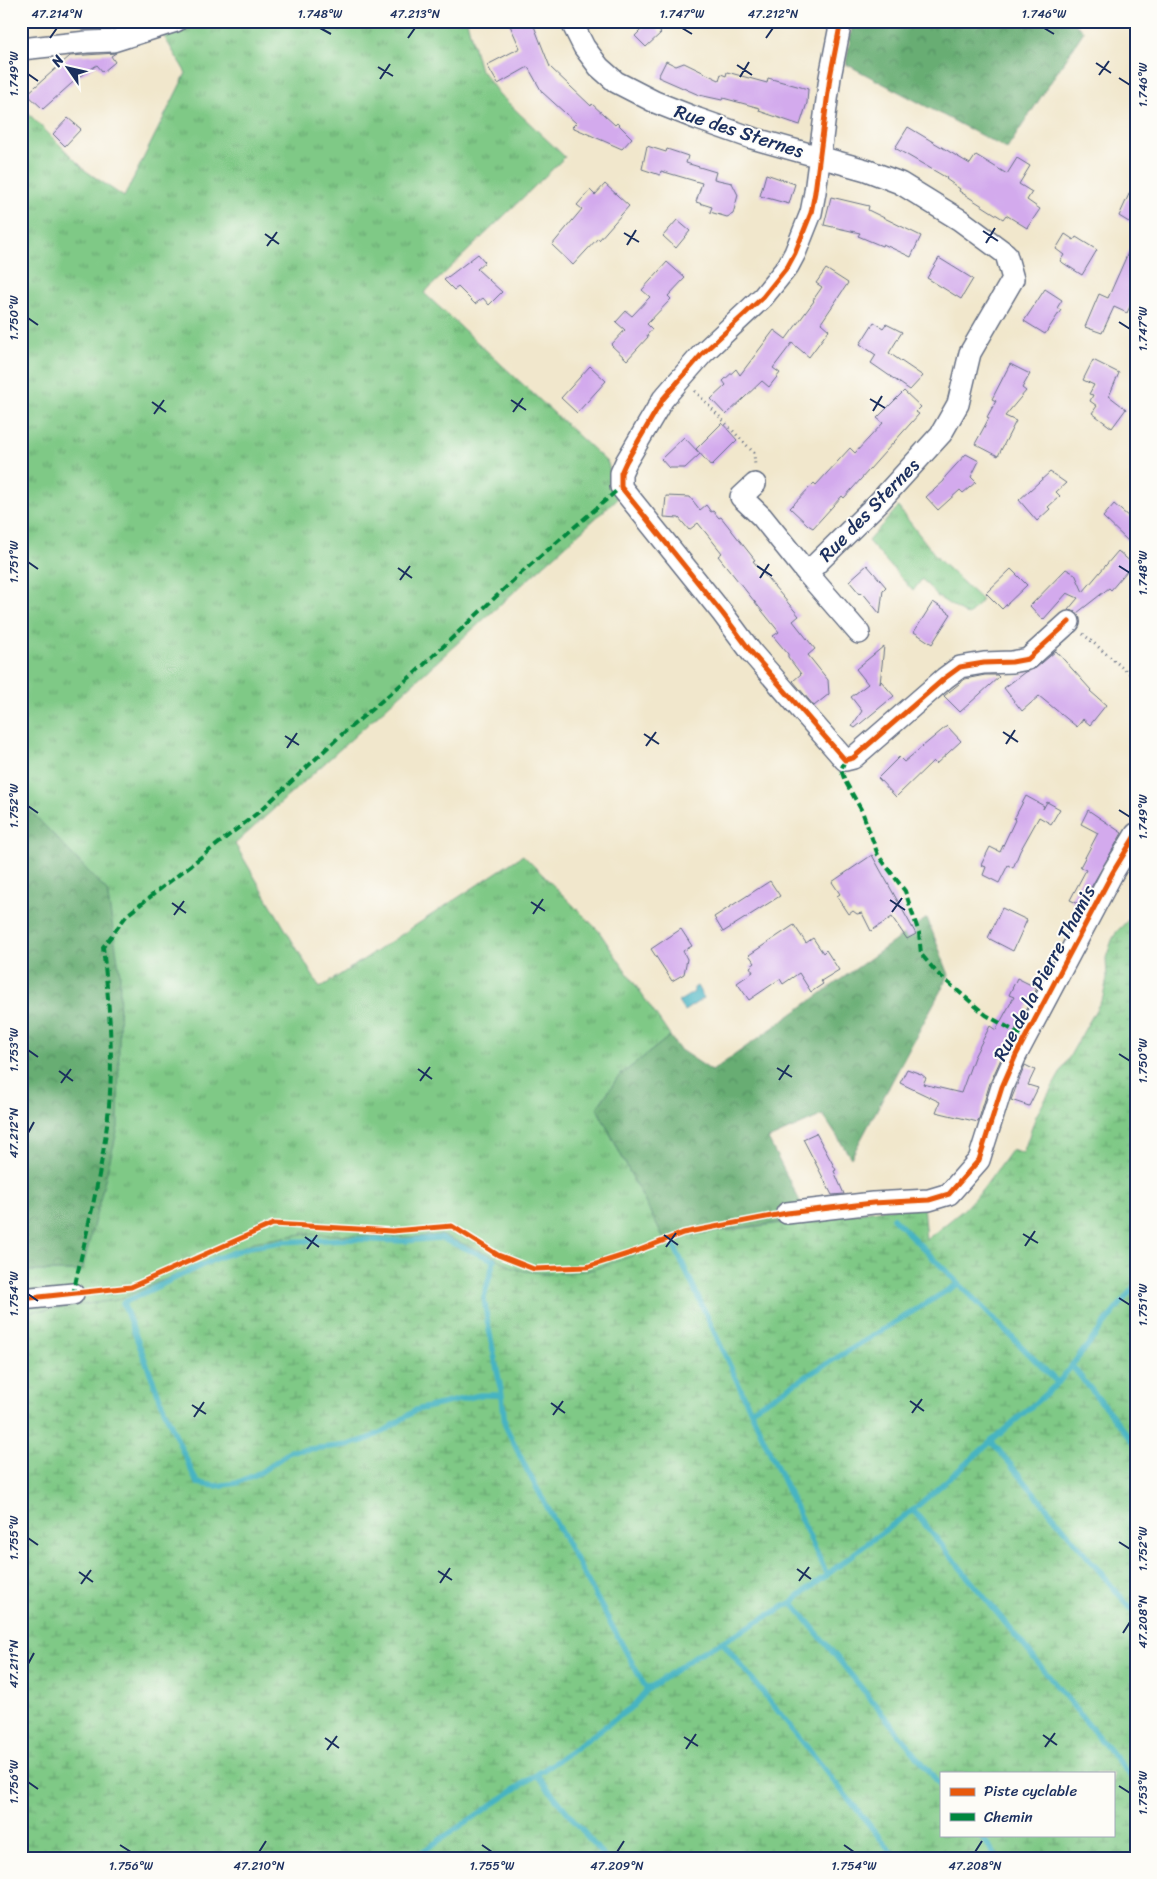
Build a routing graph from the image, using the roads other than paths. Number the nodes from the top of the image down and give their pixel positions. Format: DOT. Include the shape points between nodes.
graph roads {
  1 [pos="176,21"];
  2 [pos="571,21"];
  3 [pos="841,21"];
  4 [pos="21,49"];
  5 [pos="820,157"];
  6 [pos="755,484"];
  7 [pos="807,573"];
  8 [pos="1069,622"];
  9 [pos="859,633"];
  10 [pos="1136,834"];
  11 [pos="788,1213"];
  12 [pos="73,1294"];
  13 [pos="21,1299"];
  1 -- 4 [label="street" via="113,41"];
  2 -- 5 [label="street, Rue des Sternes" via="584,47 616,82 654,102 698,119"];
  3 -- 5 [label="street"];
  5 -- 7 [label="street, Rue des Sternes" via="900,182 960,220 1006,254 1012,279 970,353 958,404 941,434 879,502"];
  5 -- 8 [label="street" via="811,213 788,266 764,298 720,336 663,399 635,445 622,474 621,486 752,653 845,760 854,758 960,668 1028,659"];
  6 -- 7 [label="street, Rue des Sternes" via="741,498 762,517"];
  7 -- 9 [label="street, Rue des Sternes"];
  10 -- 11 [label="street, Rue de la Pierre Thamis" via="1016,1055 1002,1087 979,1160 949,1194 929,1200 873,1202"];
  12 -- 13 [label="street"];
}
